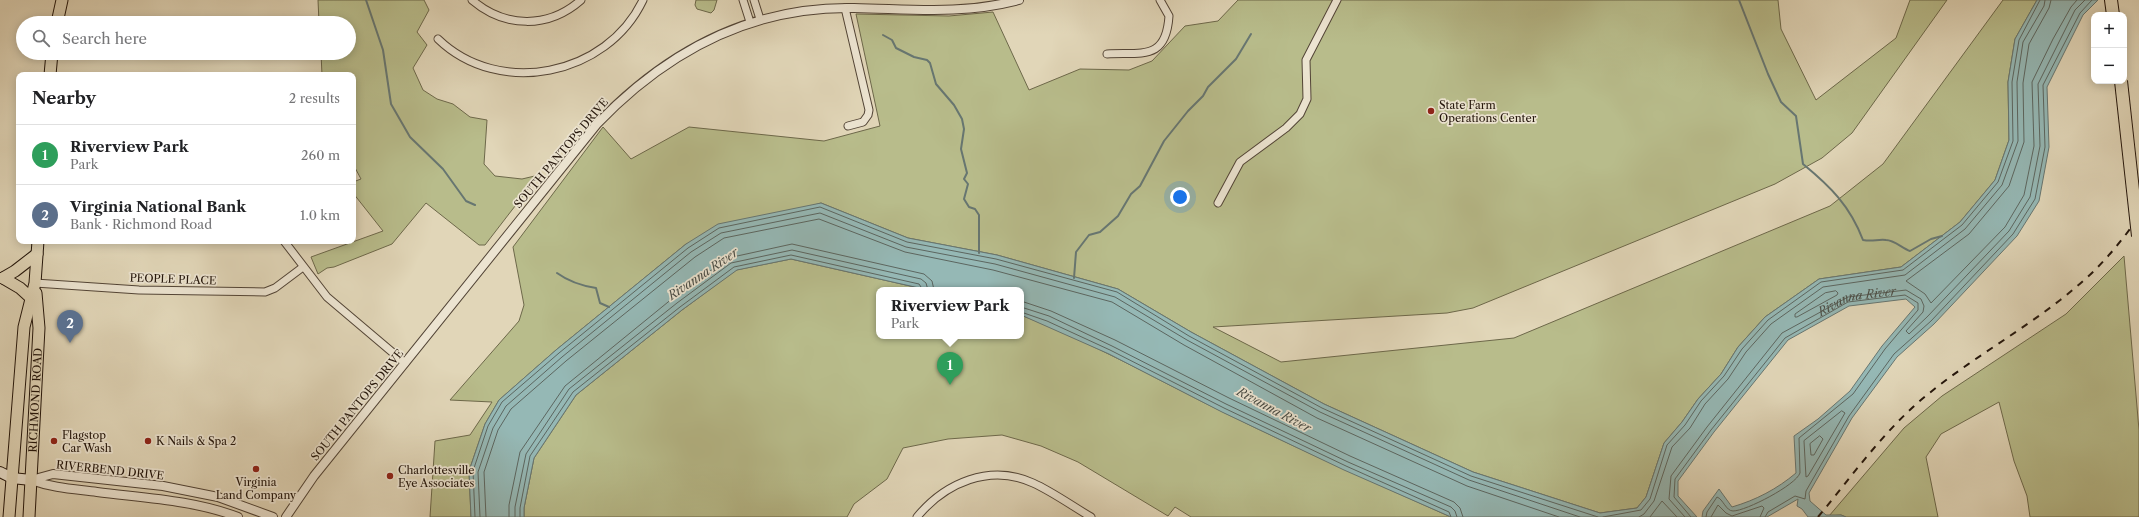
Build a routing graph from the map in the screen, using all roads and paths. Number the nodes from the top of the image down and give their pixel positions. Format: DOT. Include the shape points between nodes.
graph roads {
  1 [pos="62,0"];
  2 [pos="472,0"];
  3 [pos="581,0"];
  4 [pos="643,0"];
  5 [pos="743,0"];
  6 [pos="754,0"];
  7 [pos="1019,0"];
  8 [pos="1160,0"];
  9 [pos="1338,0"];
  10 [pos="2111,0"];
  11 [pos="845,8"];
  12 [pos="2113,12"];
  13 [pos="59,16"];
  14 [pos="760,19"];
  15 [pos="750,22"];
  16 [pos="438,38"];
  17 [pos="1107,54"];
  18 [pos="51,60"];
  19 [pos="50,72"];
  20 [pos="2120,84"];
  21 [pos="848,126"];
  22 [pos="1218,203"];
  23 [pos="2139,240"];
  24 [pos="38,244"];
  25 [pos="286,244"];
  26 [pos="37,254"];
  27 [pos="303,268"];
  28 [pos="1,278"];
  29 [pos="35,283"];
  30 [pos="31,298"];
  31 [pos="405,363"];
  32 [pos="0,472"];
  33 [pos="12,478"];
  34 [pos="32,480"];
  35 [pos="9,517"];
  36 [pos="29,517"];
  37 [pos="238,517"];
  38 [pos="273,517"];
  39 [pos="286,517"];
  40 [pos="917,517"];
  41 [pos="1091,517"];
  1 -- 13 [label="highway"];
  2 -- 3 [label="street" via="502,18 525,22 547,19"];
  4 -- 16 [label="street" via="623,30 600,49 574,64 541,72 524,74 495,69 465,57"];
  5 -- 15 [label="street"];
  6 -- 14 [label="street"];
  7 -- 11 [label="street, SOUTH PANTOPS DRIVE" via="958,11"];
  8 -- 17 [label="street" via="1169,16 1158,49 1149,52"];
  9 -- 22 [label="street" via="1306,60 1307,99 1300,114 1286,128 1240,162"];
  10 -- 12 [label="highway"];
  11 -- 14 [label="street, SOUTH PANTOPS DRIVE"];
  11 -- 21 [label="street" via="869,110 863,122"];
  14 -- 15 [label="street, SOUTH PANTOPS DRIVE"];
  15 -- 31 [label="street, SOUTH PANTOPS DRIVE" via="711,38 676,57 653,72 614,105"];
  18 -- 19 [label="highway"];
  20 -- 23 [label="highway, bridge"];
  24 -- 26 [label="highway, RICHMOND ROAD"];
  25 -- 27 [label="street"];
  26 -- 28 [label="highway"];
  26 -- 29 [label="highway, RICHMOND ROAD"];
  27 -- 29 [label="street, PEOPLE PLACE" via="265,292 139,290"];
  27 -- 31 [label="street" via="336,306"];
  28 -- 30 [label="highway" via="20,288"];
  29 -- 30 [label="highway, RICHMOND ROAD"];
  29 -- 34 [label="highway, RICHMOND ROAD" via="39,328"];
  30 -- 33 [label="highway, RICHMOND ROAD" via="24,327"];
  31 -- 39 [label="street, SOUTH PANTOPS DRIVE" via="314,476"];
  32 -- 33 [label="main road"];
  33 -- 34 [label="main road"];
  33 -- 35 [label="highway, RICHMOND ROAD"];
  34 -- 36 [label="highway, RICHMOND ROAD"];
  34 -- 37 [label="street, RIVERBEND DRIVE" via="52,487 175,501"];
  34 -- 38 [label="street, RIVERBEND DRIVE" via="53,474 163,486 218,497"];
  40 -- 41 [label="street" via="936,497 955,484 997,475 1034,483"];
}
